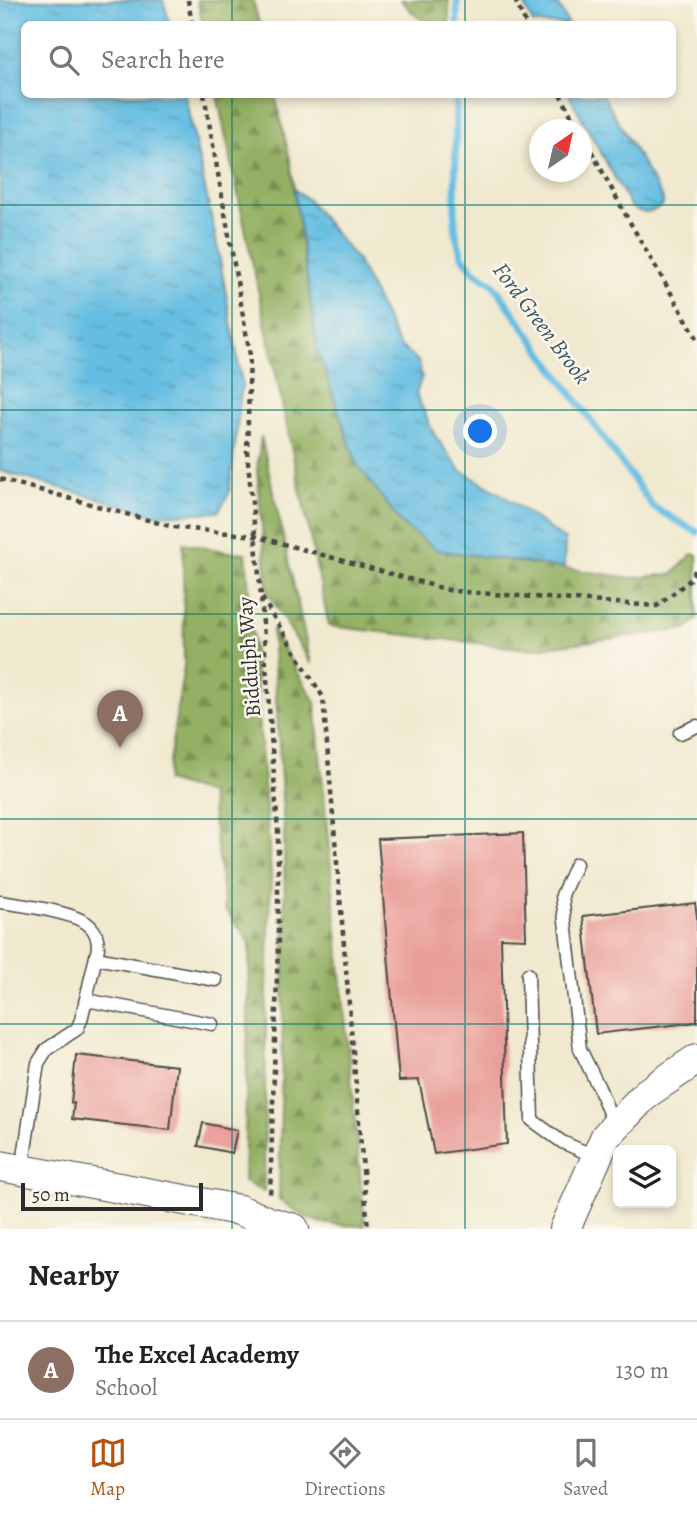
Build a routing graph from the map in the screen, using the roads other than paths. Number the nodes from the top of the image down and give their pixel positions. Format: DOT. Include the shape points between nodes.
graph roads {
  1 [pos="697,726"];
  2 [pos="680,733"];
  3 [pos="576,864"];
  4 [pos="0,902"];
  5 [pos="96,958"];
  6 [pos="528,974"];
  7 [pos="216,980"];
  8 [pos="86,1000"];
  9 [pos="212,1024"];
  10 [pos="697,1059"];
  11 [pos="615,1126"];
  12 [pos="596,1157"];
  13 [pos="11,1168"];
  14 [pos="281,1225"];
  15 [pos="565,1229"];
  1 -- 2 [label="lane"];
  3 -- 11 [label="lane" via="562,895 580,1049"];
  4 -- 5 [label="lane" via="46,909 89,924 97,938"];
  5 -- 7 [label="lane"];
  5 -- 8 [label="lane"];
  6 -- 12 [label="lane" via="532,1120 562,1142"];
  8 -- 9 [label="lane"];
  8 -- 13 [label="lane" via="77,1028 47,1049 38,1063"];
  10 -- 11 [label="street" via="647,1093"];
  11 -- 12 [label="street"];
  12 -- 15 [label="street"];
  13 -- 14 [label="street" via="239,1210"];
}
